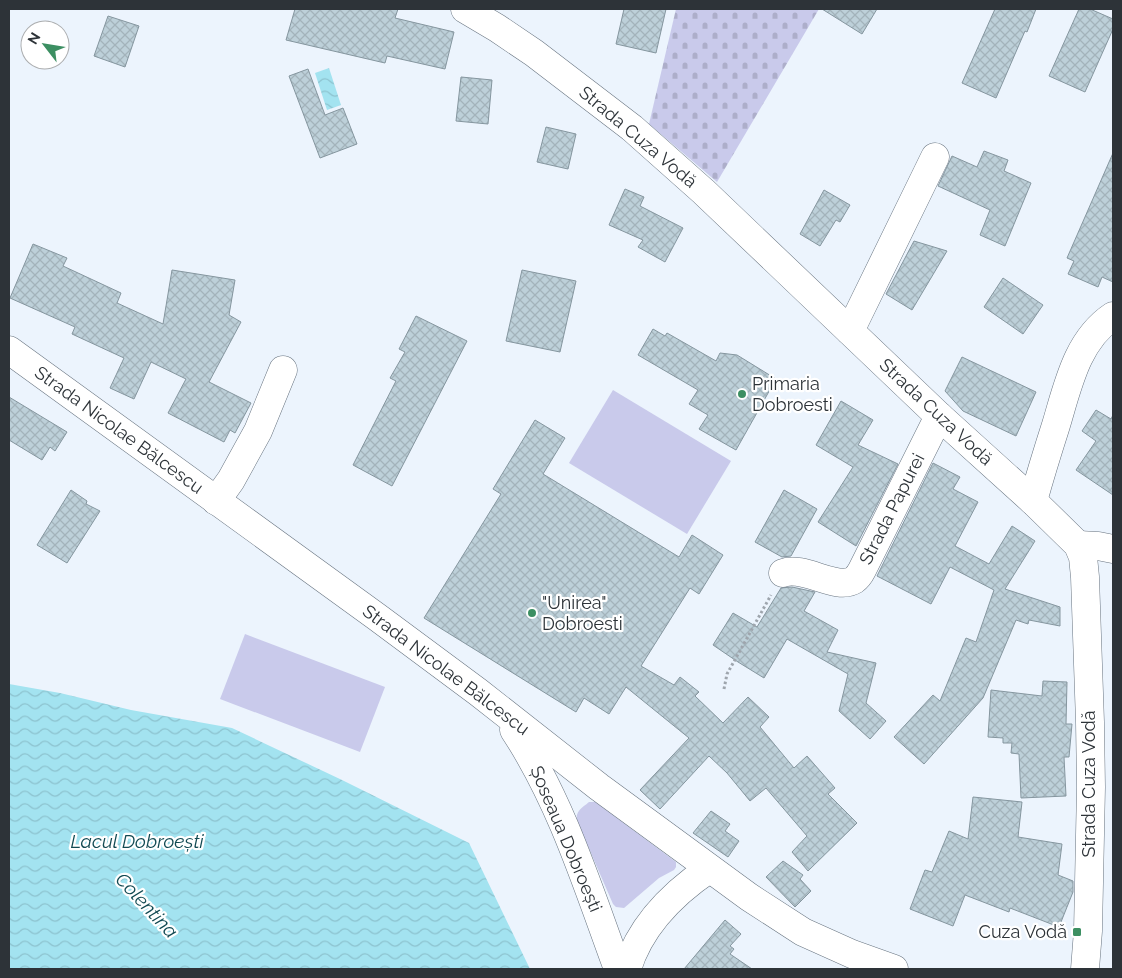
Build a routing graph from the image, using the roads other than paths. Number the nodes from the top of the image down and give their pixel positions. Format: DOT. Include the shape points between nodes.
graph roads {
  1 [pos="465,9"];
  2 [pos="935,157"];
  3 [pos="1113,316"];
  4 [pos="850,331"];
  5 [pos="9,350"];
  6 [pos="282,370"];
  7 [pos="939,416"];
  8 [pos="216,501"];
  9 [pos="1033,502"];
  10 [pos="1078,544"];
  11 [pos="1113,549"];
  12 [pos="783,573"];
  13 [pos="504,714"];
  14 [pos="709,869"];
  15 [pos="618,969"];
  16 [pos="627,969"];
  17 [pos="894,969"];
  18 [pos="1085,969"];
  1 -- 4 [label="street, Strada Cuza Vodă" via="534,53 632,128"];
  2 -- 4 [label="street"];
  3 -- 9 [label="street" via="1093,334 1075,363"];
  4 -- 7 [label="street, Strada Cuza Vodă"];
  5 -- 8 [label="street, Strada Nicolae Bălcescu"];
  6 -- 8 [label="street" via="258,431"];
  7 -- 9 [label="street, Strada Cuza Vodă"];
  7 -- 12 [label="street, Strada Papurei" via="857,578 841,583 797,571"];
  8 -- 13 [label="street, Strada Nicolae Bălcescu"];
  9 -- 10 [label="street, Strada Cuza Vodă"];
  10 -- 11 [label="street"];
  10 -- 18 [label="street, Strada Cuza Vodă" via="1085,577 1090,722"];
  13 -- 14 [label="street, Strada Nicolae Bălcescu"];
  13 -- 15 [label="street, Șoseaua Dobroești" via="546,786 570,840"];
  14 -- 16 [label="street" via="674,896 654,918 640,938"];
  14 -- 17 [label="street, Strada Nicolae Bălcescu" via="803,932"];
}
